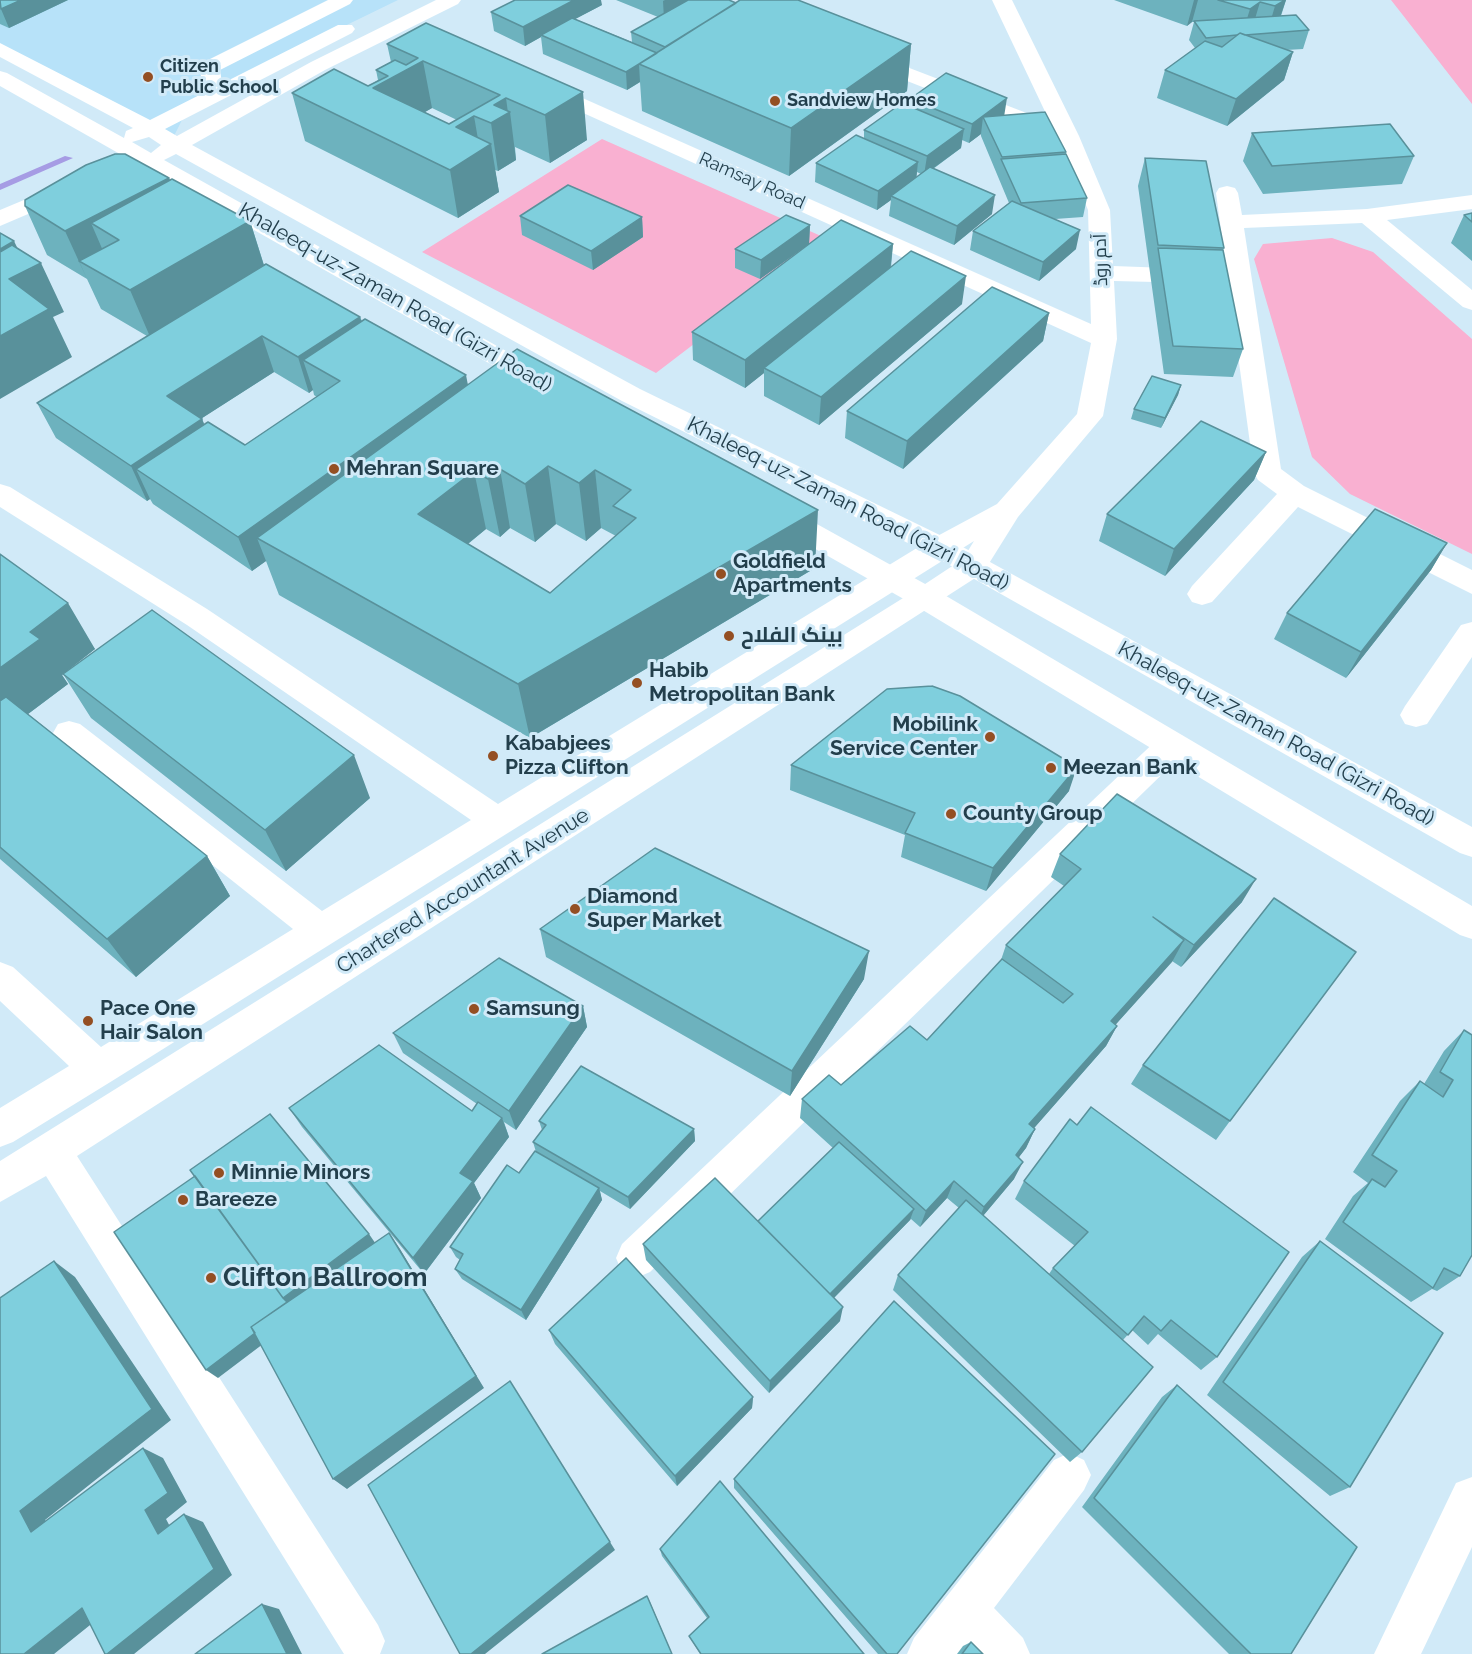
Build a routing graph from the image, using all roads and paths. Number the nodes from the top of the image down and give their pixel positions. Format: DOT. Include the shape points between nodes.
graph roads {
  1 [pos="343,0"];
  2 [pos="451,0"];
  3 [pos="1002,0"];
  4 [pos="402,10"];
  5 [pos="366,19"];
  6 [pos="422,34"];
  7 [pos="0,49"];
  8 [pos="849,51"];
  9 [pos="0,76"];
  10 [pos="519,77"];
  11 [pos="213,95"];
  12 [pos="248,105"];
  13 [pos="149,128"];
  14 [pos="1068,136"];
  15 [pos="120,142"];
  16 [pos="176,146"];
  17 [pos="222,150"];
  18 [pos="146,157"];
  19 [pos="1227,193"];
  20 [pos="1472,202"];
  21 [pos="1367,216"];
  22 [pos="0,219"];
  23 [pos="1231,222"];
  24 [pos="1101,273"];
  25 [pos="1240,278"];
  26 [pos="1472,302"];
  27 [pos="1104,339"];
  28 [pos="563,393"];
  29 [pos="1294,493"];
  30 [pos="0,494"];
  31 [pos="757,504"];
  32 [pos="1008,510"];
  33 [pos="940,547"];
  34 [pos="973,566"];
  35 [pos="890,578"];
  36 [pos="1472,583"];
  37 [pos="1202,594"];
  38 [pos="927,598"];
  39 [pos="1472,633"];
  40 [pos="1416,715"];
  41 [pos="69,733"];
  42 [pos="1172,745"];
  43 [pos="497,821"];
  44 [pos="1472,843"];
  45 [pos="1472,924"];
  46 [pos="322,931"];
  47 [pos="0,978"];
  48 [pos="99,1069"];
  49 [pos="0,1129"];
  50 [pos="52,1150"];
  51 [pos="0,1183"];
  52 [pos="636,1258"];
  53 [pos="1069,1475"];
  54 [pos="1472,1499"];
  55 [pos="964,1611"];
  56 [pos="362,1641"];
  57 [pos="930,1654"];
  58 [pos="1006,1654"];
  59 [pos="1397,1654"];
  1 -- 11 [label="street" via="209,68"];
  2 -- 4 [label="street"];
  3 -- 14 [label="street, آدم روڈ"];
  4 -- 6 [label="street"];
  4 -- 12 [label="street"];
  5 -- 11 [label="street"];
  7 -- 13 [label="street, Khaleeq-uz-Zaman Road (Gizri Road)"];
  8 -- 14 [label="street"];
  9 -- 15 [label="street, Khaleeq-uz-Zaman Road (Gizri Road)"];
  10 -- 27 [label="street, Ramsay Road"];
  11 -- 13 [label="street"];
  12 -- 16 [label="street"];
  12 -- 17 [label="street"];
  13 -- 15 [label="street"];
  13 -- 16 [label="street, Khaleeq-uz-Zaman Road (Gizri Road)"];
  14 -- 24 [label="street, آدم روڈ" via="1099,210"];
  15 -- 18 [label="street, Khaleeq-uz-Zaman Road (Gizri Road)"];
  16 -- 17 [label="street, Khaleeq-uz-Zaman Road (Gizri Road)"];
  16 -- 18 [label="street"];
  17 -- 33 [label="street, Khaleeq-uz-Zaman Road (Gizri Road)" via="631,395"];
  18 -- 22 [label="street"];
  18 -- 28 [label="street, Khaleeq-uz-Zaman Road (Gizri Road)"];
  19 -- 23 [label="street"];
  20 -- 21 [label="street"];
  21 -- 23 [label="street"];
  21 -- 26 [label="street"];
  23 -- 25 [label="street"];
  24 -- 25 [label="street"];
  24 -- 27 [label="street, آدم روڈ"];
  25 -- 29 [label="street" via="1268,473"];
  27 -- 32 [label="street, آدم روڈ" via="1090,416"];
  29 -- 36 [label="street"];
  29 -- 37 [label="street"];
  30 -- 43 [label="street" via="197,617"];
  31 -- 35 [label="street, Khaleeq-uz-Zaman Road (Gizri Road)"];
  32 -- 33 [label="street, آدم روڈ"];
  32 -- 34 [label="street, آدم روڈ"];
  33 -- 34 [label="street, Khaleeq-uz-Zaman Road (Gizri Road)"];
  33 -- 35 [label="street, آدم روڈ"];
  34 -- 38 [label="street, آدم روڈ"];
  34 -- 44 [label="street, Khaleeq-uz-Zaman Road (Gizri Road)"];
  35 -- 38 [label="street, Khaleeq-uz-Zaman Road (Gizri Road)"];
  35 -- 43 [label="street, Chartered Accountant Avenue"];
  38 -- 42 [label="street, Khaleeq-uz-Zaman Road (Gizri Road)"];
  38 -- 50 [label="street, Chartered Accountant Avenue"];
  39 -- 40 [label="street"];
  41 -- 46 [label="street"];
  42 -- 45 [label="street, Khaleeq-uz-Zaman Road (Gizri Road)"];
  42 -- 52 [label="street"];
  43 -- 46 [label="street, Chartered Accountant Avenue"];
  46 -- 48 [label="street, Chartered Accountant Avenue"];
  47 -- 48 [label="street"];
  48 -- 49 [label="street, Chartered Accountant Avenue"];
  50 -- 51 [label="street, Chartered Accountant Avenue"];
  50 -- 56 [label="street"];
  53 -- 55 [label="street"];
  54 -- 59 [label="street"];
  55 -- 57 [label="street"];
  55 -- 58 [label="street"];
}
